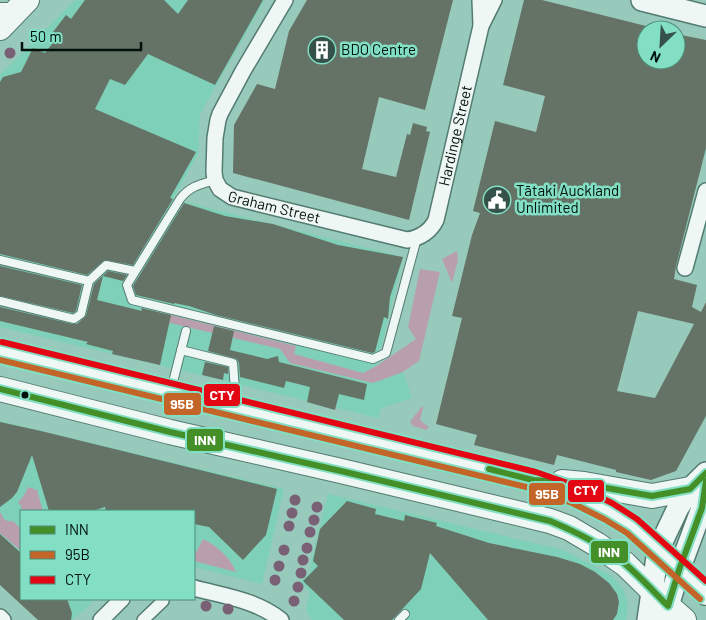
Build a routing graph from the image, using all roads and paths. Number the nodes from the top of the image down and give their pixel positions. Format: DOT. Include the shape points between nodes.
graph roads {
  1 [pos="285,0"];
  2 [pos="480,0"];
  3 [pos="494,0"];
  4 [pos="642,0"];
  5 [pos="16,5"];
  6 [pos="706,16"];
  7 [pos="481,26"];
  8 [pos="0,28"];
  9 [pos="215,180"];
  10 [pos="706,190"];
  11 [pos="417,238"];
  12 [pos="0,260"];
  13 [pos="686,268"];
  14 [pos="135,271"];
  15 [pos="89,281"];
  16 [pos="0,301"];
  17 [pos="186,331"];
  18 [pos="181,350"];
  19 [pos="0,351"];
  20 [pos="0,390"];
  21 [pos="170,393"];
  22 [pos="236,409"];
  23 [pos="533,480"];
  24 [pos="701,481"];
  25 [pos="658,550"];
  26 [pos="679,570"];
  27 [pos="195,588"];
  28 [pos="706,593"];
  29 [pos="121,600"];
  30 [pos="162,601"];
  31 [pos="666,609"];
  32 [pos="0,617"];
  33 [pos="3,620"];
  34 [pos="101,620"];
  35 [pos="143,620"];
  36 [pos="281,620"];
  37 [pos="648,620"];
  1 -- 9 [label="street, Graham Street" via="220,114 215,138"];
  2 -- 7 [label="street, Hardinge Street"];
  3 -- 7 [label="street, Hardinge Street"];
  4 -- 6 [label="main road"];
  5 -- 8 [label="main road"];
  7 -- 11 [label="street, Hardinge Street" via="436,220"];
  9 -- 11 [label="street, Graham Street" via="220,189 232,197 403,240"];
  9 -- 14 [label="lane" via="186,192 156,230"];
  10 -- 13 [label="street"];
  11 -- 14 [label="lane" via="386,353 373,359 132,300 127,285"];
  12 -- 15 [label="lane"];
  14 -- 15 [label="lane" via="106,265"];
  15 -- 16 [label="lane" via="81,314 74,319"];
  17 -- 18 [label="lane"];
  18 -- 21 [label="lane"];
  18 -- 22 [label="lane" via="233,363"];
  19 -- 21 [label="main road"];
  20 -- 31 [label="main road" via="550,521 569,528 625,564"];
  21 -- 22 [label="main road"];
  22 -- 23 [label="main road"];
  23 -- 24 [label="main road" via="584,484 652,496"];
  23 -- 25 [label="main road" via="575,494 608,510"];
  24 -- 25 [label="main road" via="678,508"];
  24 -- 26 [label="main road" via="702,508"];
  25 -- 26 [label="main road"];
  25 -- 31 [label="main road"];
  26 -- 28 [label="main road"];
  26 -- 31 [label="main road"];
  27 -- 36 [label="street" via="252,603"];
  29 -- 34 [label="street"];
  30 -- 35 [label="street"];
  31 -- 37 [label="main road"];
  32 -- 33 [label="street"];
}
